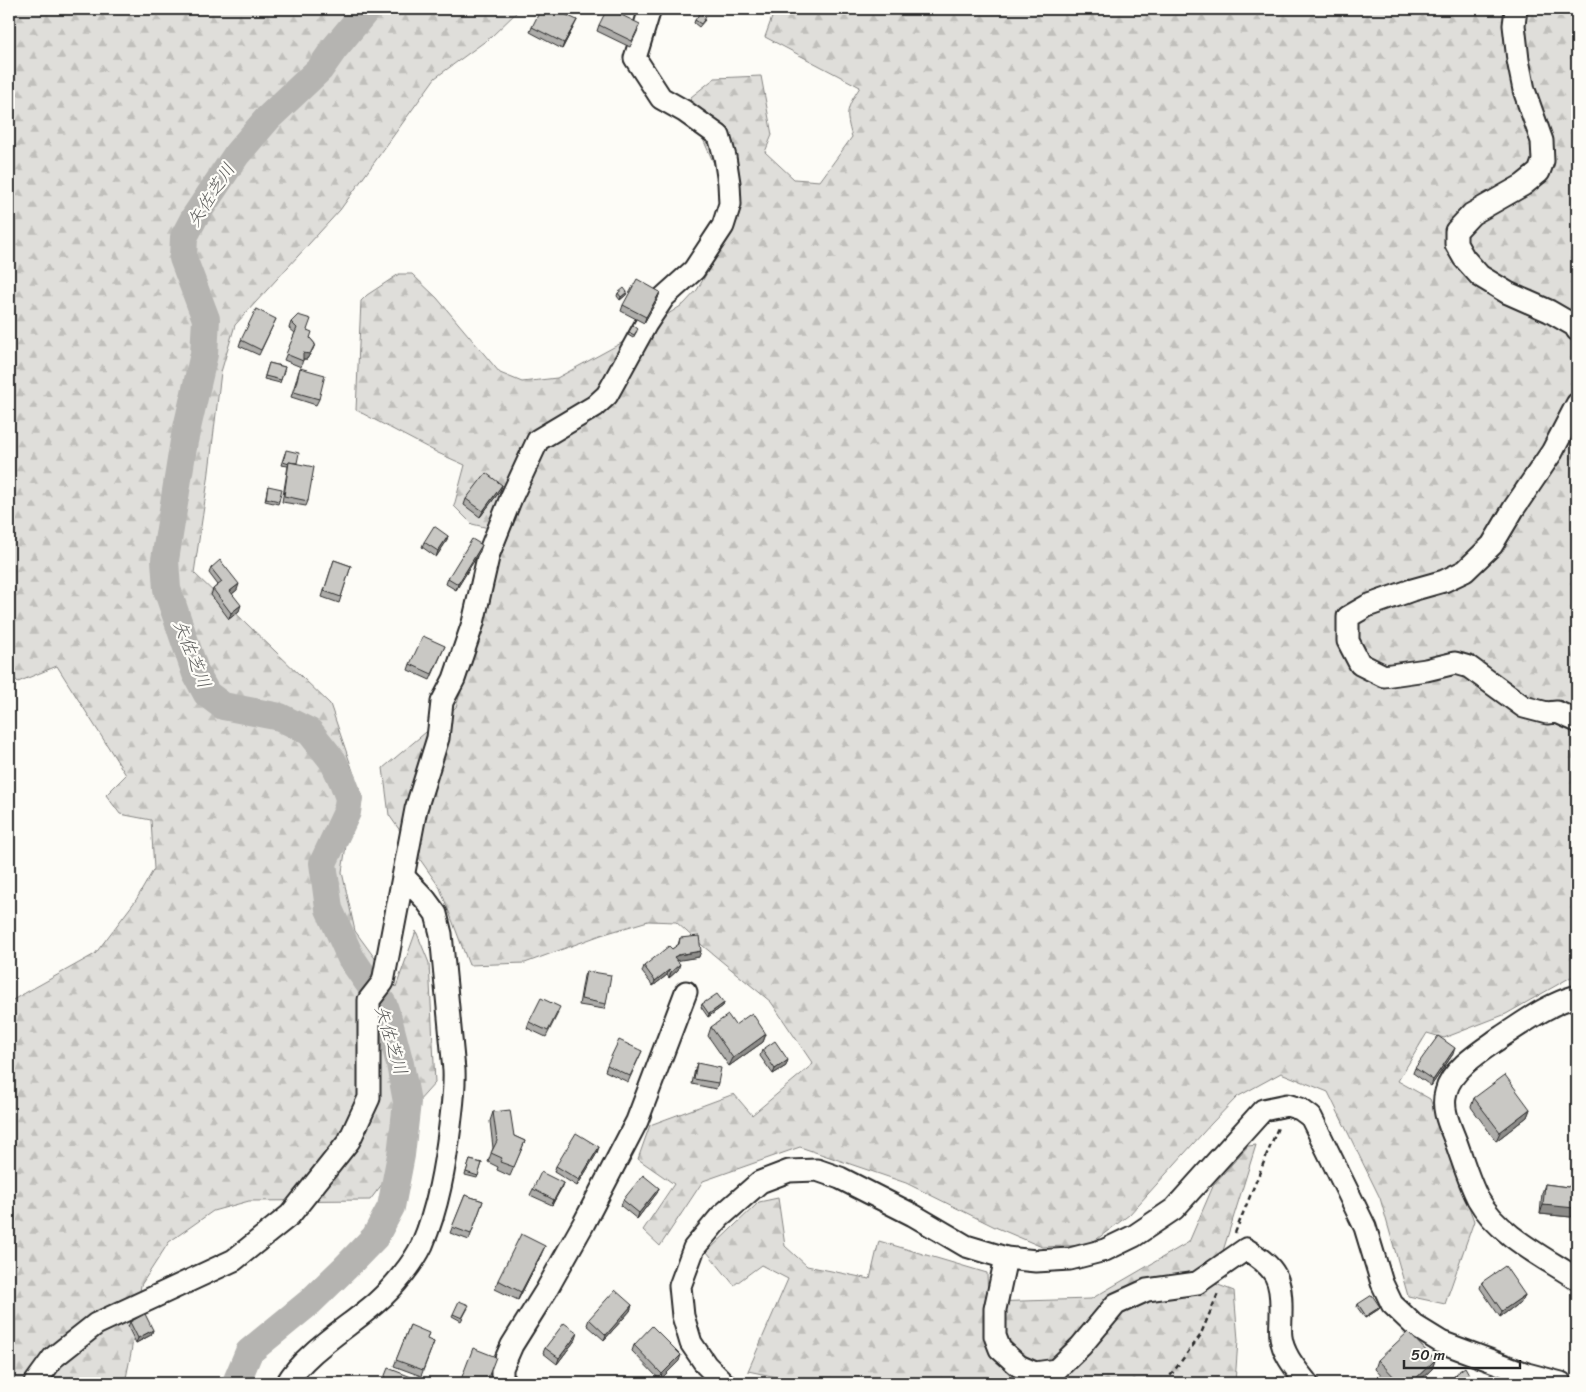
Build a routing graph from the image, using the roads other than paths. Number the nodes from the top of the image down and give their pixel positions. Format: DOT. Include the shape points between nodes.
graph roads {
  1 [pos="650,9"];
  2 [pos="1516,9"];
  3 [pos="1577,330"];
  4 [pos="1577,404"];
  5 [pos="1577,720"];
  6 [pos="404,877"];
  7 [pos="686,992"];
  8 [pos="1577,996"];
  9 [pos="1006,1258"];
  10 [pos="1577,1279"];
  11 [pos="1528,1379"];
  12 [pos="35,1383"];
  13 [pos="287,1383"];
  14 [pos="502,1383"];
  15 [pos="724,1383"];
  16 [pos="1308,1383"];
  17 [pos="1561,1383"];
  1 -- 6 [label="street" via="635,58 661,98 719,136 725,157 730,204 723,226 694,270 664,297 607,395 595,406 538,440 489,553 472,623 454,679 442,702 438,738 416,809"];
  2 -- 3 [label="street" via="1514,25 1518,60 1524,90 1542,141 1543,161 1539,172 1523,185 1472,214 1456,230 1456,244 1480,276 1508,293 1556,314"];
  4 -- 5 [label="street" via="1552,452 1492,545 1465,571 1367,606 1348,617 1348,641 1360,664 1384,676 1455,663 1469,667 1524,707 1558,712"];
  6 -- 12 [label="street" via="383,982 369,1000 370,1098 349,1141 290,1215 234,1260 96,1324 52,1358"];
  6 -- 13 [label="street" via="436,914 441,934 453,1060 455,1085 434,1212 421,1247 398,1281 303,1362"];
  7 -- 14 [label="street" via="637,1121 584,1223 512,1345 502,1368"];
  8 -- 10 [label="street" via="1540,1011 1469,1059 1446,1091 1444,1110 1478,1199 1494,1221"];
  9 -- 11 [label="street" via="1036,1262 1070,1260 1104,1250 1134,1236 1174,1209 1263,1110 1287,1105 1300,1108 1311,1117 1365,1228 1392,1304 1415,1326 1441,1342"];
  9 -- 15 [label="street" via="966,1246 913,1214 817,1170 789,1171 760,1182 720,1217 698,1242 680,1286 682,1316 691,1343"];
  9 -- 16 [label="street" via="995,1310 995,1336 1000,1349 1019,1366 1035,1373 1056,1370 1116,1304 1147,1290 1197,1284 1246,1249 1264,1260 1276,1275 1282,1293 1281,1338 1288,1360"];
  11 -- 17 [label="street"];
}
